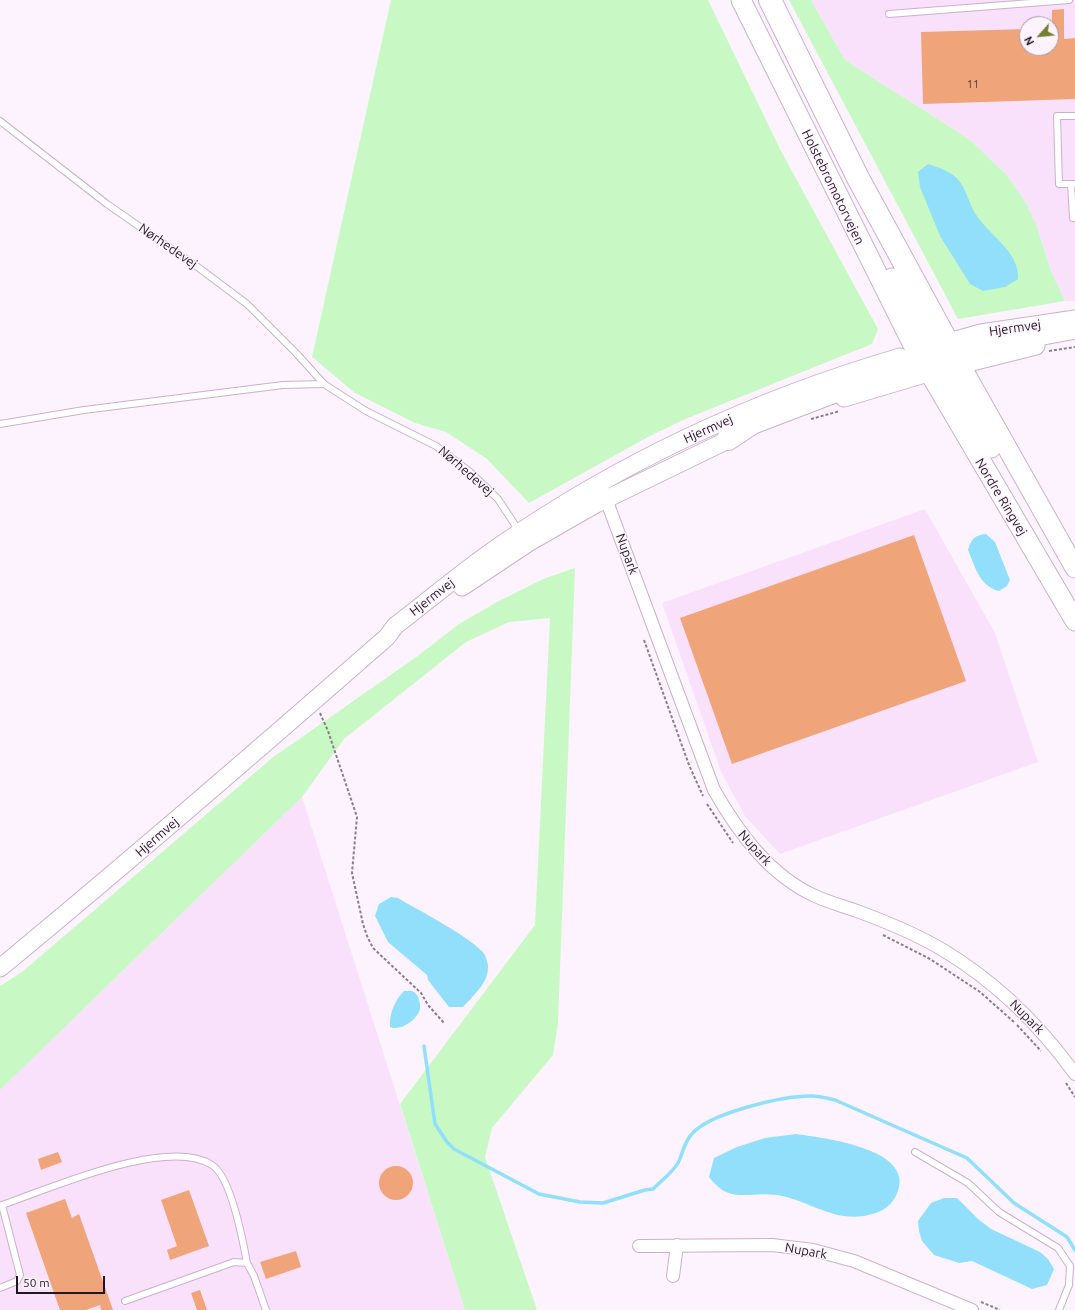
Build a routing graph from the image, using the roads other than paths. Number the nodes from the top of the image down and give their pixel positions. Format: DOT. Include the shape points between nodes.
graph roads {
  1 [pos="741,0"];
  2 [pos="770,0"];
  3 [pos="1069,0"];
  4 [pos="889,14"];
  5 [pos="1075,116"];
  6 [pos="0,122"];
  7 [pos="1073,184"];
  8 [pos="1075,218"];
  9 [pos="1075,319"];
  10 [pos="1075,329"];
  11 [pos="1075,338"];
  12 [pos="937,353"];
  13 [pos="324,384"];
  14 [pos="0,424"];
  15 [pos="728,438"];
  16 [pos="603,491"];
  17 [pos="524,538"];
  18 [pos="1075,568"];
  19 [pos="1075,622"];
  20 [pos="0,968"];
  21 [pos="1075,1074"];
  22 [pos="915,1152"];
  23 [pos="677,1245"];
  24 [pos="639,1246"];
  25 [pos="247,1263"];
  26 [pos="674,1276"];
  27 [pos="0,1288"];
  28 [pos="125,1301"];
  29 [pos="266,1310"];
  30 [pos="972,1310"];
  31 [pos="1059,1310"];
  1 -- 12 [label="main road, Holstebromotorvejen" via="814,149 843,189"];
  2 -- 12 [label="highway, Holstebromotorvejen" via="858,178 930,311"];
  3 -- 4 [label="lane"];
  5 -- 7 [label="lane" via="1057,116 1059,184"];
  6 -- 13 [label="lane, Nørhedevej" via="107,204 247,304"];
  7 -- 8 [label="lane"];
  9 -- 12 [label="street, Hjermvej" via="981,333"];
  10 -- 12 [label="main road"];
  11 -- 12 [label="street, Hjermvej" via="1014,350"];
  12 -- 15 [label="highway" via="752,423"];
  12 -- 16 [label="street, Hjermvej" via="868,366 774,400 694,434"];
  12 -- 18 [label="main road, Nordre Ringvej"];
  12 -- 19 [label="main road, Nordre Ringvej" via="945,402"];
  13 -- 14 [label="lane" via="283,385 84,410"];
  13 -- 17 [label="lane, Nørhedevej" via="366,411 448,454 498,499"];
  15 -- 16 [label="street, Hjermvej"];
  16 -- 17 [label="street, Hjermvej"];
  16 -- 21 [label="street, Nupark" via="714,790 731,820 752,847 773,868 814,896 896,926 943,950 990,982 1032,1021"];
  17 -- 20 [label="street, Hjermvej" via="473,565 395,626 387,637 312,703 100,886"];
  22 -- 31 [label="lane" via="968,1183 999,1212 1058,1248 1070,1266 1069,1285"];
  23 -- 24 [label="street, Nupark"];
  23 -- 26 [label="street"];
  23 -- 30 [label="street, Nupark" via="772,1245 813,1250 854,1261"];
  25 -- 27 [label="lane" via="242,1231 224,1179 212,1165 198,1160 163,1155 115,1165 2,1205 20,1275 17,1281"];
  25 -- 28 [label="lane" via="234,1262"];
  25 -- 29 [label="lane"];
}
